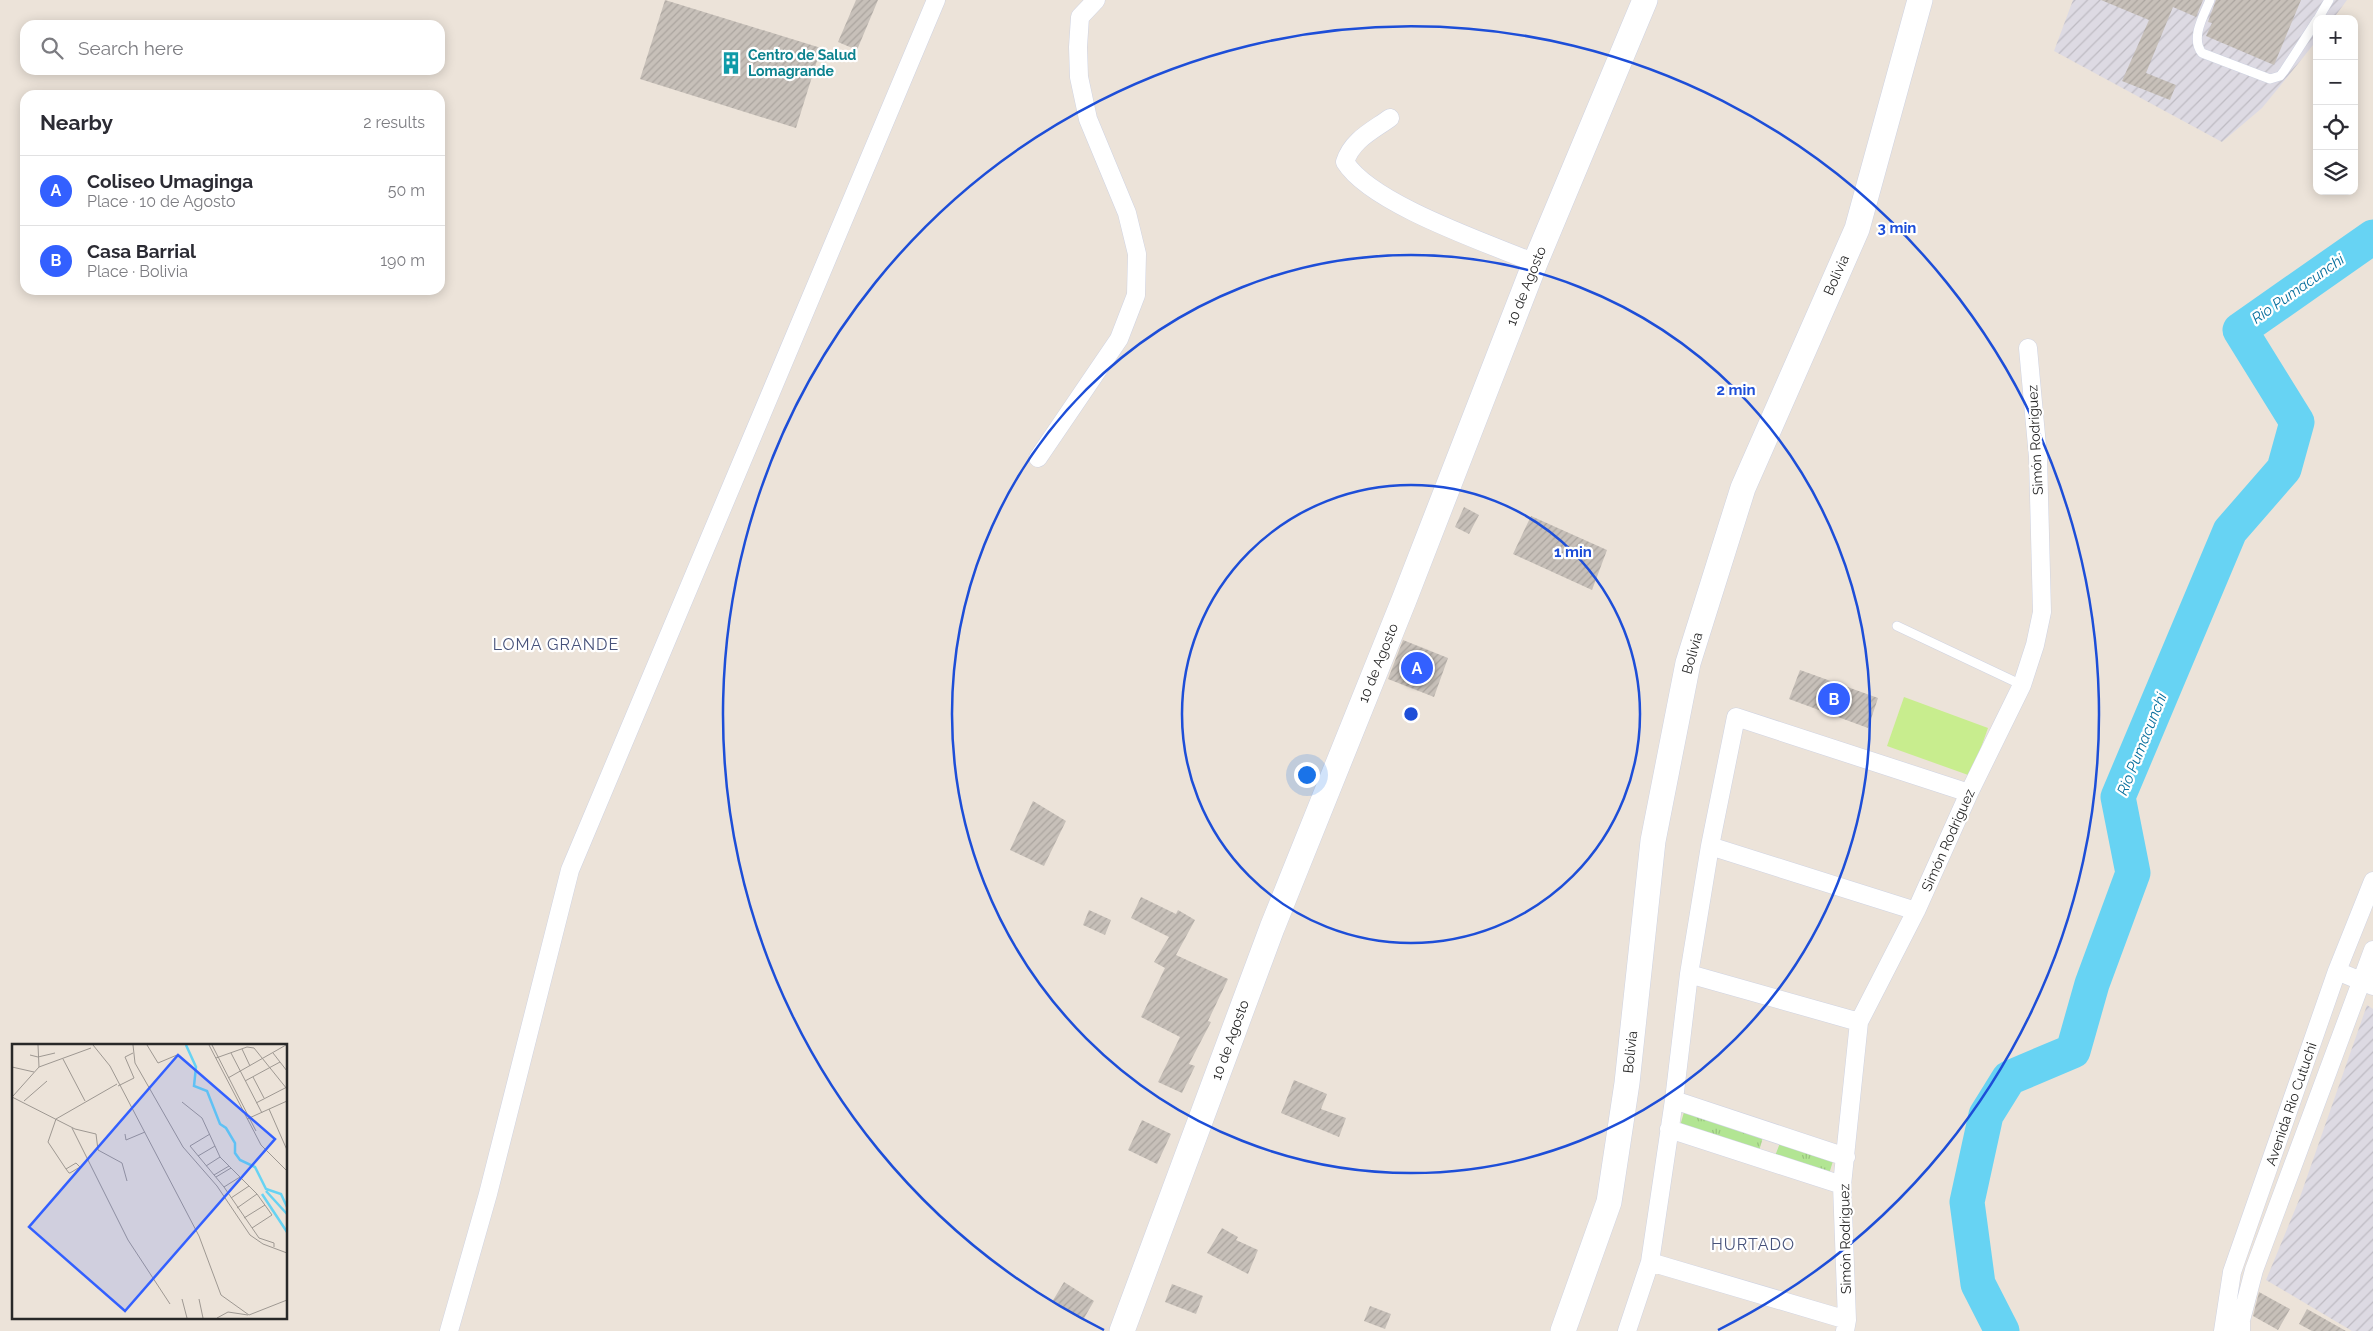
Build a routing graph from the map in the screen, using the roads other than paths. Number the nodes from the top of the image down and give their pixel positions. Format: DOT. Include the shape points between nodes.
graph roads {
  1 [pos="936,0"];
  2 [pos="1096,0"];
  3 [pos="1644,0"];
  4 [pos="1920,0"];
  5 [pos="2210,0"];
  6 [pos="2329,0"];
  7 [pos="2320,15"];
  8 [pos="2313,26"];
  9 [pos="1390,118"];
  10 [pos="1535,263"];
  11 [pos="2028,348"];
  12 [pos="1038,458"];
  13 [pos="1898,626"];
  14 [pos="2022,686"];
  15 [pos="1969,793"];
  16 [pos="1710,846"];
  17 [pos="2373,880"];
  18 [pos="1916,911"];
  19 [pos="2373,950"];
  20 [pos="2337,971"];
  21 [pos="1689,974"];
  22 [pos="2367,983"];
  23 [pos="1859,1022"];
  24 [pos="1674,1100"];
  25 [pos="1669,1129"];
  26 [pos="1770,1132"];
  27 [pos="1846,1157"];
  28 [pos="1763,1159"];
  29 [pos="1842,1185"];
  30 [pos="1650,1262"];
  31 [pos="1846,1326"];
  32 [pos="449,1331"];
  33 [pos="1122,1331"];
  34 [pos="1563,1331"];
  35 [pos="1627,1331"];
  36 [pos="2223,1331"];
  37 [pos="2241,1331"];
  1 -- 32 [label="street" via="570,870 488,1194"];
  2 -- 12 [label="street" via="1080,17 1079,77 1088,119 1127,213 1137,254 1136,294 1119,339"];
  3 -- 10 [label="street, 10 de Agosto"];
  4 -- 34 [label="street, Bolivia" via="1856,229 1742,488 1688,664 1653,841 1627,1083 1610,1202"];
  5 -- 8 [label="lane" via="2198,34 2197,48 2202,53 2270,80 2284,71"];
  6 -- 7 [label="lane"];
  9 -- 10 [label="street" via="1356,142 1348,152 1345,162 1360,180 1407,209"];
  10 -- 33 [label="street, 10 de Agosto" via="1272,928"];
  11 -- 14 [label="street, Simón Rodriguez" via="2038,457 2042,612"];
  13 -- 14 [label="lane"];
  14 -- 15 [label="street, Simón Rodriguez"];
  15 -- 16 [label="street" via="1736,717"];
  15 -- 18 [label="street, Simón Rodriguez"];
  16 -- 18 [label="street"];
  16 -- 21 [label="street"];
  17 -- 20 [label="street, Avenida Rio Cutuchi"];
  18 -- 23 [label="street, Simón Rodriguez"];
  19 -- 22 [label="street, Avenida Rio Cutuchi"];
  20 -- 22 [label="street"];
  20 -- 36 [label="street, Avenida Rio Cutuchi" via="2232,1272"];
  21 -- 23 [label="street"];
  21 -- 24 [label="street"];
  22 -- 37 [label="street, Avenida Rio Cutuchi" via="2254,1270"];
  23 -- 27 [label="street, Simón Rodriguez"];
  24 -- 25 [label="street"];
  24 -- 26 [label="street"];
  25 -- 28 [label="street"];
  25 -- 30 [label="street"];
  26 -- 27 [label="street"];
  26 -- 28 [label="street"];
  27 -- 29 [label="street, Simón Rodriguez"];
  28 -- 29 [label="street"];
  29 -- 31 [label="street, Simón Rodriguez"];
  30 -- 31 [label="street"];
  30 -- 35 [label="street"];
}
